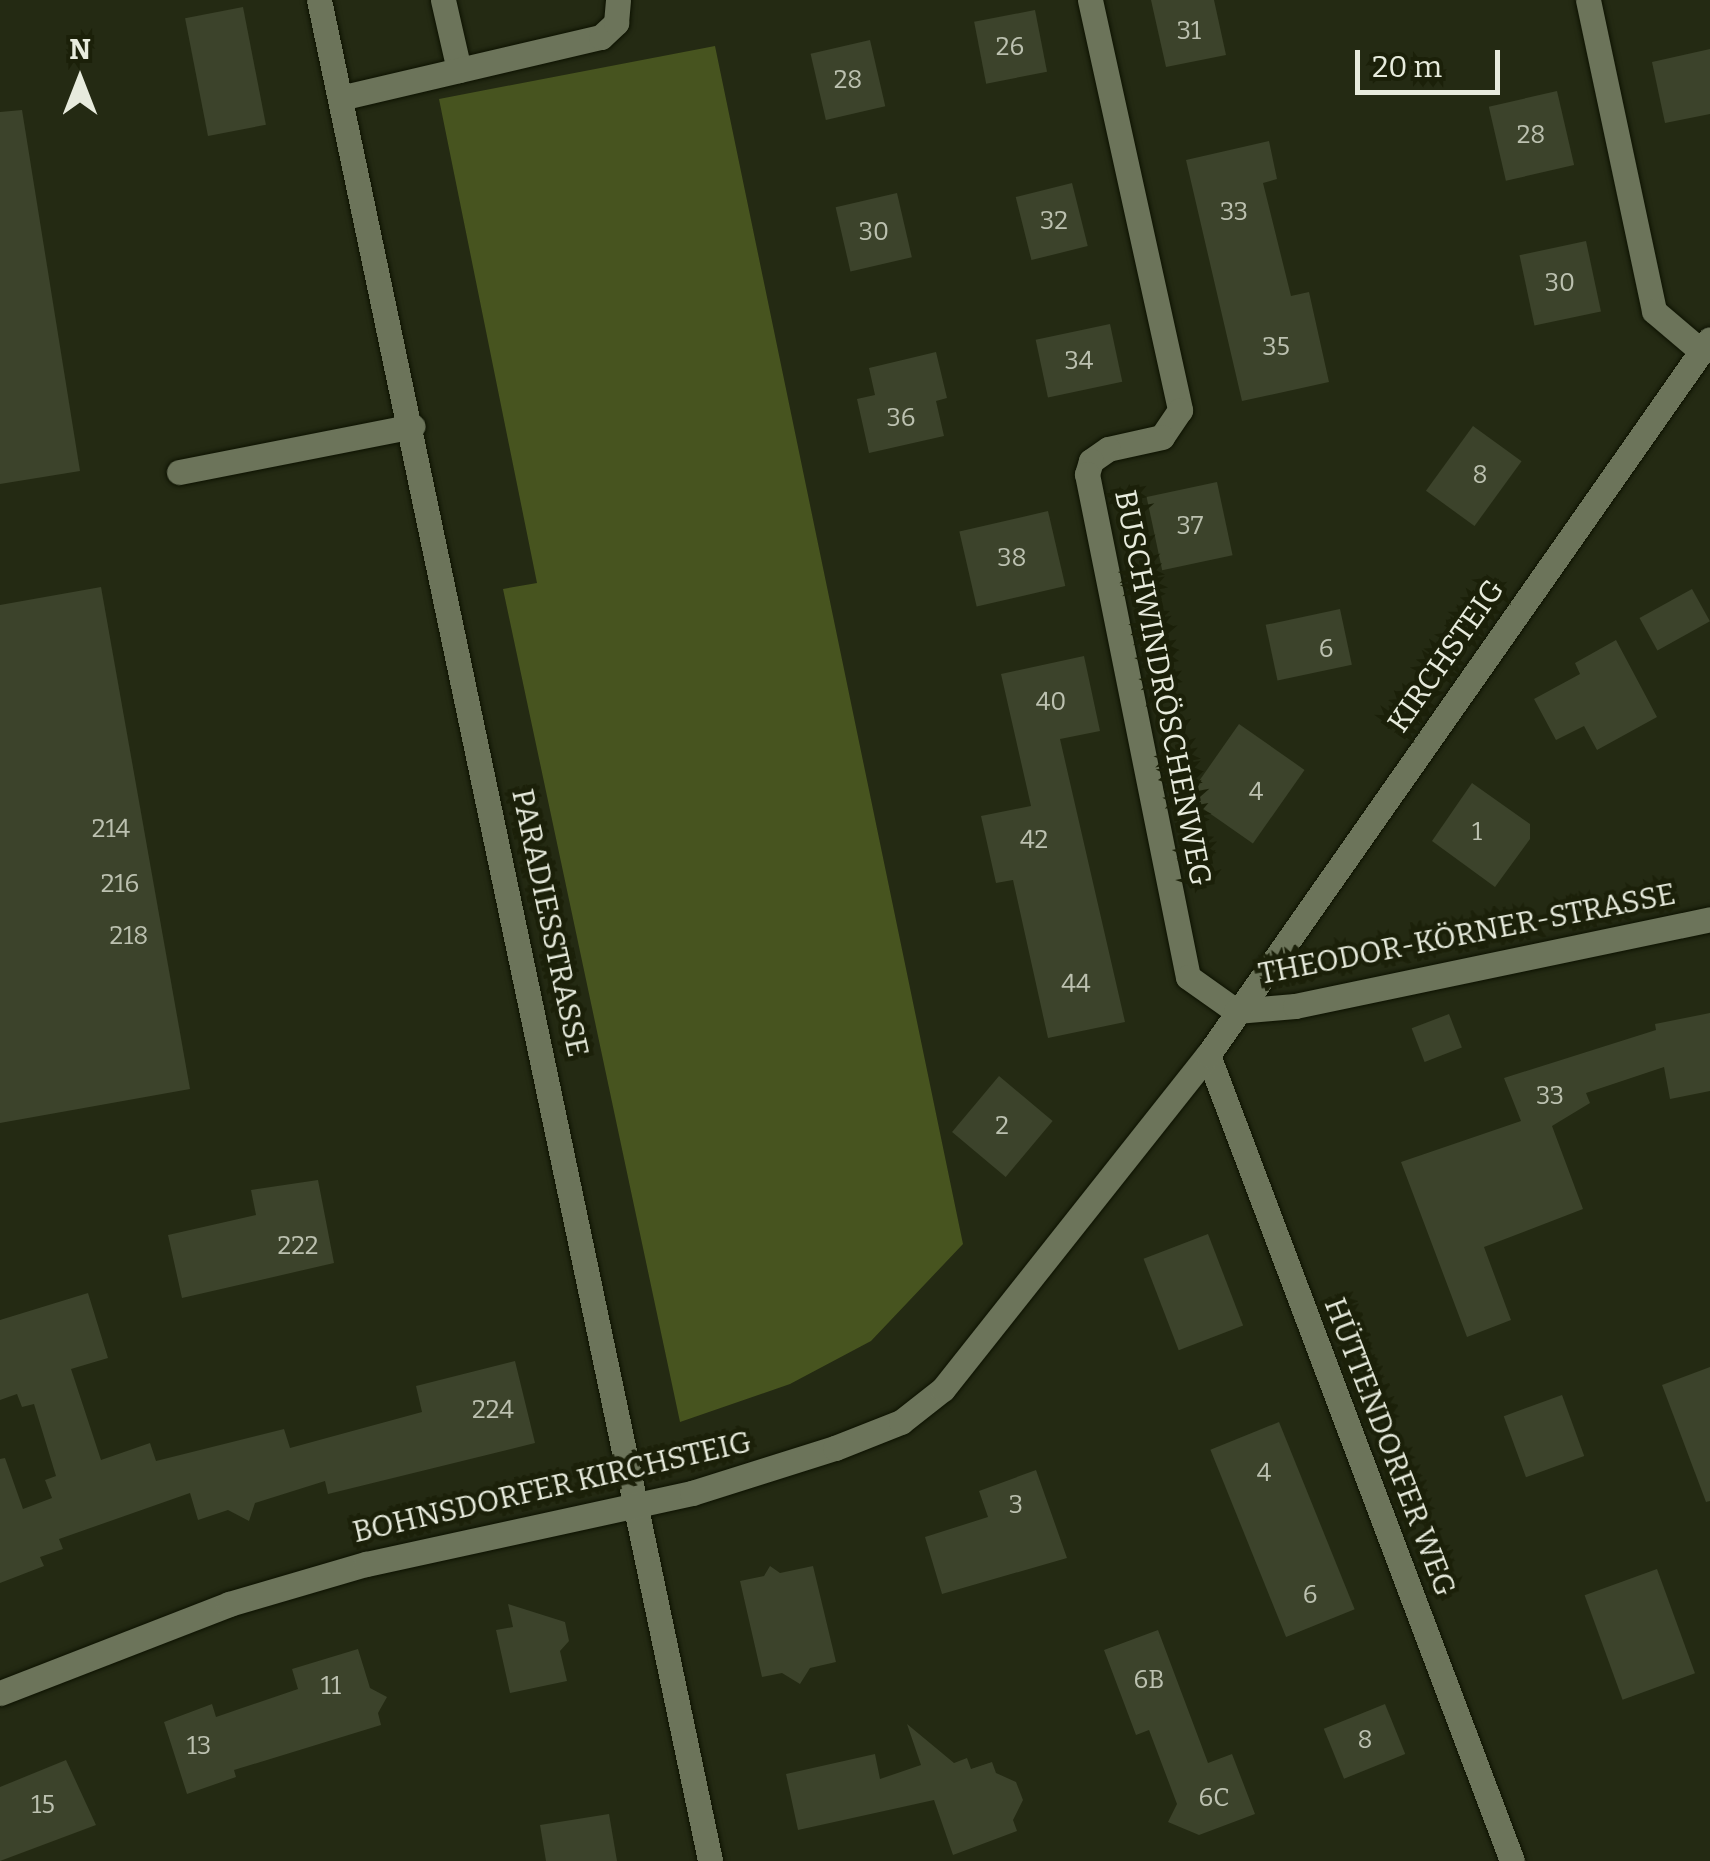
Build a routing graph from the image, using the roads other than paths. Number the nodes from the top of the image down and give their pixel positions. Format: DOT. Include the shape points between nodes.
graph roads {
  1 [pos="318,0"];
  2 [pos="442,0"];
  3 [pos="618,0"];
  4 [pos="1090,0"];
  5 [pos="1588,0"];
  6 [pos="459,70"];
  7 [pos="340,98"];
  8 [pos="1705,345"];
  9 [pos="413,426"];
  10 [pos="178,472"];
  11 [pos="1710,919"];
  12 [pos="1236,1011"];
  13 [pos="1208,1055"];
  14 [pos="638,1500"];
  15 [pos="0,1693"];
  16 [pos="710,1861"];
  17 [pos="1512,1861"];
  1 -- 7 [label="street, PARADIESSTRASSE"];
  2 -- 6 [label="street"];
  3 -- 6 [label="street" via="616,23 601,38"];
  4 -- 12 [label="street, BUSCHWINDRÖSCHENWEG" via="1180,410 1162,437 1108,449 1090,461 1087,474 1188,978"];
  5 -- 8 [label="street" via="1654,312"];
  6 -- 7 [label="street"];
  7 -- 9 [label="street, PARADIESSTRASSE"];
  8 -- 12 [label="street, KIRCHSTEIG"];
  9 -- 10 [label="street"];
  9 -- 14 [label="street, PARADIESSTRASSE"];
  11 -- 12 [label="street, THEODOR-KÖRNER-STRASSE" via="1296,1006"];
  12 -- 13 [label="street, BOHNSDORFER KIRCHSTEIG"];
  13 -- 14 [label="street, BOHNSDORFER KIRCHSTEIG" via="943,1389 902,1422 692,1493"];
  13 -- 17 [label="street, HÜTTENDORFER WEG"];
  14 -- 15 [label="street, BOHNSDORFER KIRCHSTEIG" via="366,1564 229,1604"];
  14 -- 16 [label="street, PARADIESSTRASSE"];
}
